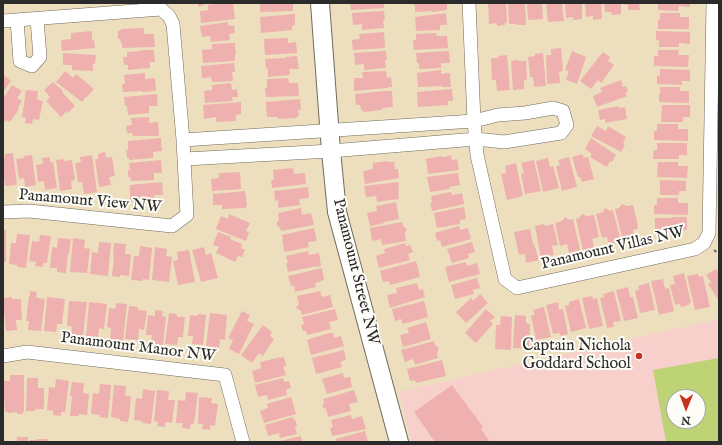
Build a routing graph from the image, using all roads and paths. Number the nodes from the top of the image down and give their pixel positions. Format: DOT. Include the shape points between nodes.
graph roads {
  1 [pos="320,3"];
  2 [pos="469,3"];
  3 [pos="713,3"];
  4 [pos="37,19"];
  5 [pos="17,20"];
  6 [pos="3,21"];
  7 [pos="474,121"];
  8 [pos="329,131"];
  9 [pos="476,139"];
  10 [pos="183,140"];
  11 [pos="331,151"];
  12 [pos="185,159"];
  13 [pos="3,212"];
  14 [pos="3,356"];
  15 [pos="243,442"];
  16 [pos="399,442"];
  1 -- 8 [label="street, Panamount Street NW"];
  2 -- 7 [label="street, Panamount Villas NW"];
  3 -- 9 [label="street, Panamount Villas NW" via="709,233 704,243 695,249 517,288 505,279 477,155"];
  4 -- 5 [label="street, Panamount View NW"];
  4 -- 5 [label="street" via="40,57 32,66 20,61"];
  4 -- 10 [label="street, Panamount View NW" via="161,9 173,24"];
  5 -- 6 [label="street, Panamount View NW"];
  7 -- 8 [label="street"];
  7 -- 9 [label="street, Panamount Villas NW"];
  7 -- 9 [label="street" via="498,115 553,108 563,111 567,125 561,133 504,142"];
  8 -- 10 [label="street"];
  8 -- 11 [label="street, Panamount Street NW"];
  9 -- 11 [label="street"];
  10 -- 12 [label="street, Panamount View NW"];
  11 -- 12 [label="street"];
  11 -- 16 [label="street, Panamount Street NW" via="337,212"];
  12 -- 13 [label="street, Panamount View NW" via="187,215 172,226 29,211"];
  14 -- 15 [label="street, Panamount Manor NW" via="28,352 225,375"];
}
